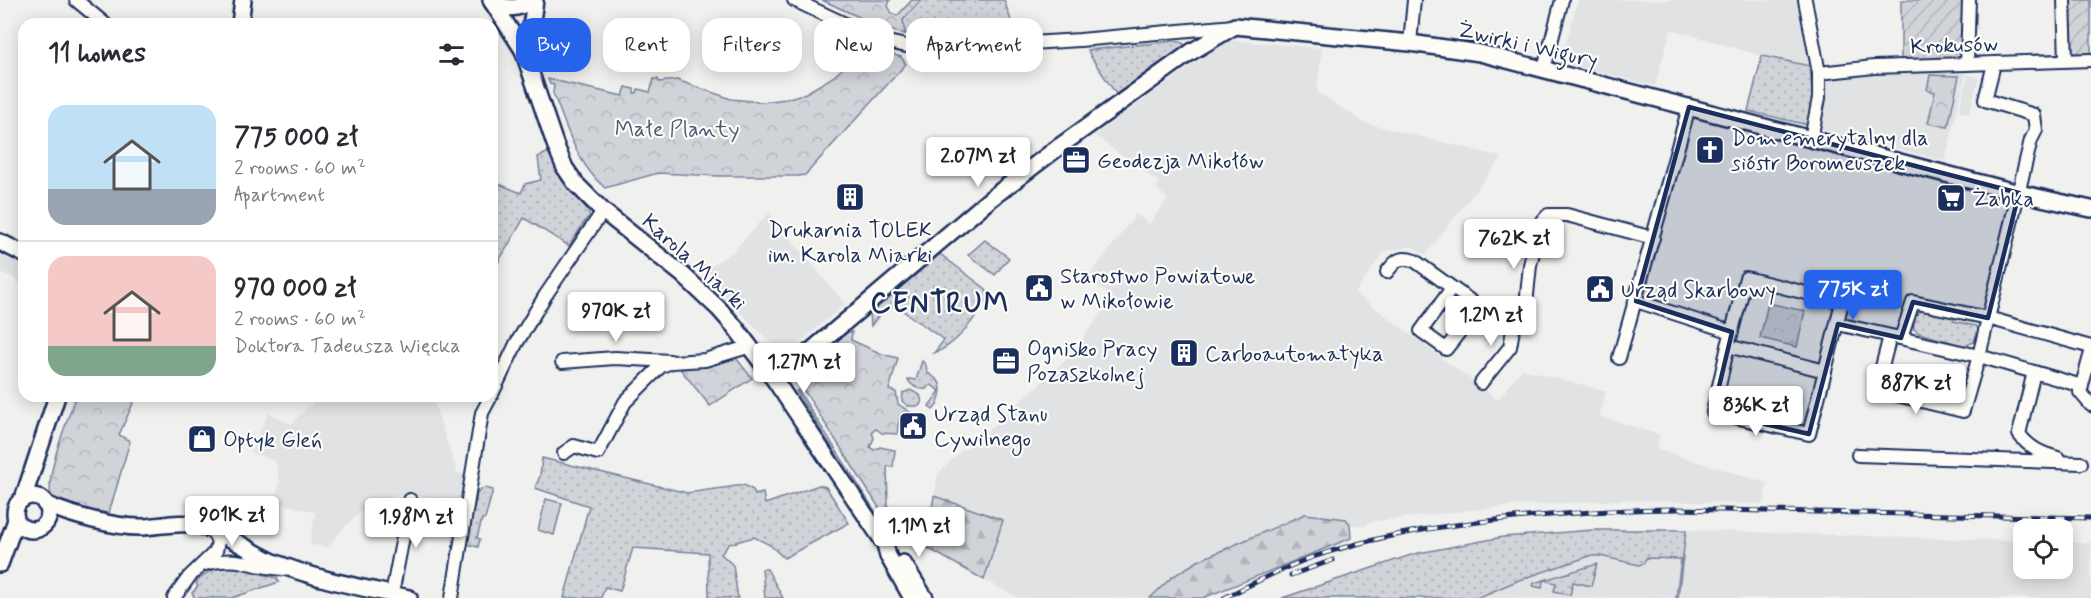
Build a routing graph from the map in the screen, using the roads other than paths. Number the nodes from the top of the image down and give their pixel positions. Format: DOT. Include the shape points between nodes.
graph roads {
  1 [pos="76,0"];
  2 [pos="243,0"];
  3 [pos="530,0"];
  4 [pos="535,0"];
  5 [pos="794,0"];
  6 [pos="1414,0"];
  7 [pos="1562,0"];
  8 [pos="1805,0"];
  9 [pos="1969,0"];
  10 [pos="2064,0"];
  11 [pos="492,1"];
  12 [pos="98,18"];
  13 [pos="241,18"];
  14 [pos="532,18"];
  15 [pos="1235,26"];
  16 [pos="516,39"];
  17 [pos="1410,43"];
  18 [pos="2066,60"];
  19 [pos="2091,60"];
  20 [pos="1967,64"];
  21 [pos="1994,64"];
  22 [pos="1544,69"];
  23 [pos="531,72"];
  24 [pos="1819,73"];
  25 [pos="1689,107"];
  26 [pos="1811,139"];
  27 [pos="2019,193"];
  28 [pos="2091,209"];
  29 [pos="603,211"];
  30 [pos="1653,238"];
  31 [pos="0,242"];
  32 [pos="18,251"];
  33 [pos="1387,272"];
  34 [pos="1452,288"];
  35 [pos="1636,301"];
  36 [pos="1479,307"];
  37 [pos="1515,318"];
  38 [pos="1988,318"];
  39 [pos="1838,324"];
  40 [pos="1732,332"];
  41 [pos="1895,337"];
  42 [pos="751,346"];
  43 [pos="1728,346"];
  44 [pos="2091,347"];
  45 [pos="2091,352"];
  46 [pos="1979,356"];
  47 [pos="1619,358"];
  48 [pos="562,362"];
  49 [pos="672,362"];
  50 [pos="1825,371"];
  51 [pos="2034,372"];
  52 [pos="774,379"];
  53 [pos="498,381"];
  54 [pos="1481,383"];
  55 [pos="2082,386"];
  56 [pos="55,402"];
  57 [pos="488,402"];
  58 [pos="2091,405"];
  59 [pos="564,453"];
  60 [pos="1858,455"];
  61 [pos="2086,465"];
  62 [pos="32,474"];
  63 [pos="23,499"];
  64 [pos="410,500"];
  65 [pos="45,508"];
  66 [pos="16,520"];
  67 [pos="210,528"];
  68 [pos="29,530"];
  69 [pos="885,544"];
  70 [pos="2,558"];
  71 [pos="205,564"];
  72 [pos="292,569"];
  73 [pos="392,594"];
  74 [pos="177,597"];
  75 [pos="409,598"];
  76 [pos="452,598"];
  77 [pos="912,598"];
  78 [pos="924,598"];
  1 -- 12 [label="street"];
  2 -- 13 [label="street"];
  3 -- 11 [label="street" via="515,8"];
  4 -- 14 [label="street, Karola Miarki"];
  5 -- 15 [label="street" via="879,40 906,46 966,47"];
  6 -- 17 [label="street"];
  7 -- 22 [label="street"];
  8 -- 24 [label="street"];
  9 -- 20 [label="street"];
  10 -- 18 [label="street"];
  11 -- 16 [label="street, Karola Miarki"];
  15 -- 17 [label="street, Żwirki i Wigury"];
  15 -- 52 [label="street" via="1191,52 1002,190"];
  17 -- 22 [label="street, Żwirki i Wigury" via="1480,53"];
  18 -- 19 [label="street, Krokusów"];
  18 -- 21 [label="street, Krokusów"];
  20 -- 21 [label="street, Krokusów"];
  20 -- 24 [label="street, Krokusów"];
  21 -- 27 [label="street" via="1985,100 2034,115 2036,130"];
  22 -- 25 [label="street, Żwirki i Wigury"];
  23 -- 29 [label="street, Karola Miarki" via="565,168"];
  24 -- 26 [label="street" via="1819,98"];
  25 -- 26 [label="street, Żwirki i Wigury"];
  25 -- 30 [label="street"];
  26 -- 27 [label="street, Żwirki i Wigury"];
  27 -- 28 [label="street, Żwirki i Wigury"];
  27 -- 38 [label="street"];
  29 -- 42 [label="street, Karola Miarki" via="683,275"];
  29 -- 53 [label="street" via="527,324"];
  30 -- 35 [label="street"];
  30 -- 37 [label="street" via="1567,215 1548,215 1540,224 1526,305"];
  31 -- 32 [label="street"];
  33 -- 34 [label="street" via="1397,259 1404,258 1415,261"];
  34 -- 36 [label="street"];
  34 -- 36 [label="street" via="1420,331 1446,350"];
  35 -- 40 [label="street"];
  35 -- 47 [label="street"];
  36 -- 37 [label="street" via="1497,320"];
  37 -- 54 [label="street" via="1510,347"];
  38 -- 41 [label="street" via="1913,302"];
  38 -- 44 [label="street"];
  38 -- 46 [label="street"];
  39 -- 40 [label="street" via="1842,302 1746,278"];
  39 -- 41 [label="street"];
  39 -- 50 [label="street"];
  40 -- 43 [label="street"];
  41 -- 46 [label="street"];
  41 -- 46 [label="street" via="1876,390 1963,411"];
  42 -- 49 [label="street" via="705,360"];
  42 -- 52 [label="street, Karola Miarki"];
  43 -- 50 [label="street"];
  43 -- 50 [label="street" via="1713,412 1809,434"];
  45 -- 55 [label="street"];
  46 -- 51 [label="street"];
  48 -- 49 [label="street" via="615,358"];
  49 -- 59 [label="street" via="661,366 625,402 598,453 574,446"];
  51 -- 55 [label="street"];
  51 -- 61 [label="street" via="2019,434 2026,444 2045,454"];
  52 -- 69 [label="street, Karola Miarki"];
  55 -- 58 [label="street" via="2080,392"];
  56 -- 62 [label="street"];
  57 -- 76 [label="street" via="482,413"];
  60 -- 61 [label="street"];
  62 -- 63 [label="street"];
  62 -- 65 [label="street"];
  63 -- 65 [label="street" via="33,497"];
  63 -- 66 [label="street" via="16,506"];
  64 -- 73 [label="street"];
  65 -- 67 [label="street" via="140,527 189,523"];
  65 -- 68 [label="street" via="42,526"];
  66 -- 68 [label="street"];
  66 -- 70 [label="street"];
  67 -- 71 [label="street" via="218,541"];
  67 -- 72 [label="street"];
  68 -- 70 [label="street"];
  69 -- 77 [label="street, Karola Miarki"];
  69 -- 78 [label="street, Karola Miarki" via="894,550"];
  71 -- 72 [label="street" via="242,561 272,569"];
  71 -- 74 [label="street" via="195,570"];
  72 -- 73 [label="street"];
  73 -- 75 [label="street"];
}
